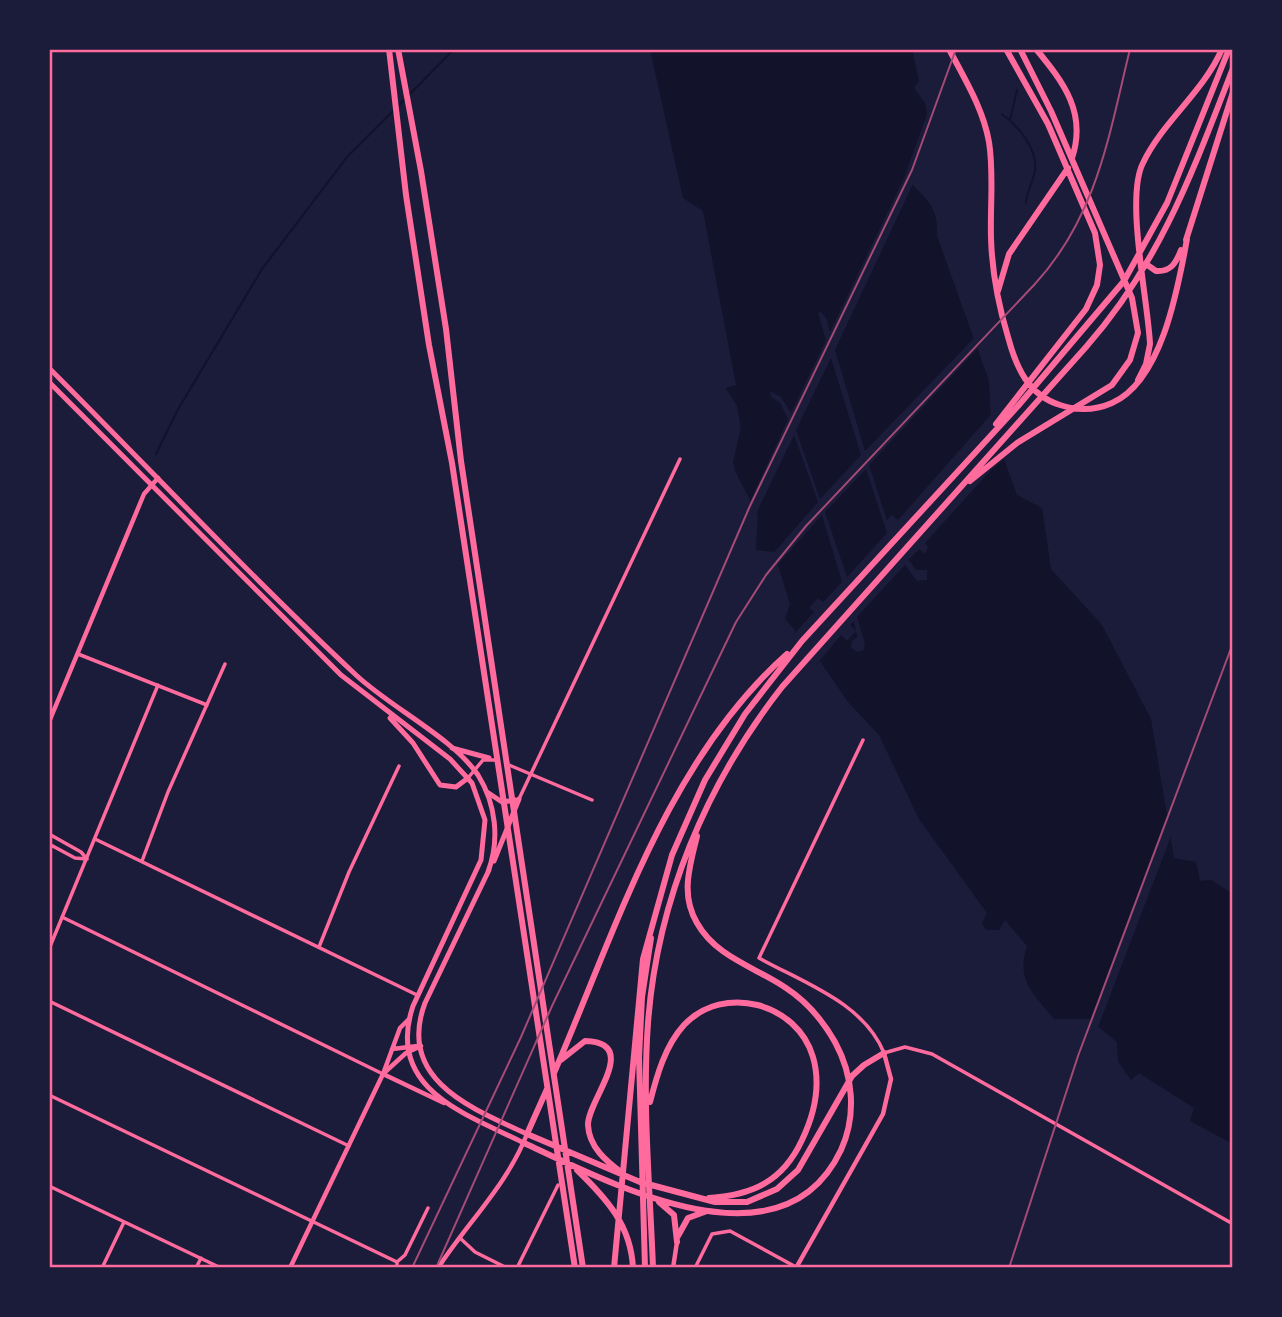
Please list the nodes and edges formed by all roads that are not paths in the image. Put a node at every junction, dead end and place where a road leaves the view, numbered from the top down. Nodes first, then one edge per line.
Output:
1 (389, 49) edge
2 (398, 49) edge
3 (949, 49) edge
4 (1006, 49) edge
5 (1020, 49) edge
6 (1036, 49) edge
7 (1222, 49) edge
8 (1228, 49) edge
9 (1233, 68) edge
10 (1233, 92) edge
11 (1140, 239) junction
12 (1186, 239) junction
13 (998, 300) junction
14 (49, 368) edge
15 (49, 382) edge
16 (1131, 391) junction
17 (988, 437) junction
18 (680, 459) dead end
19 (159, 477) junction
20 (151, 485) junction
21 (949, 502) junction
22 (802, 641) junction
23 (78, 654) junction
24 (225, 664) dead end
25 (158, 685) junction
26 (207, 705) junction
27 (380, 708) junction
28 (49, 722) edge
29 (863, 740) dead end
30 (448, 746) junction
31 (489, 758) junction
32 (399, 766) dead end
33 (474, 769) junction
34 (531, 773) junction
35 (468, 778) junction
36 (486, 790) junction
37 (519, 799) junction
38 (593, 800) dead end
39 (700, 824) junction
40 (49, 834) edge
41 (95, 839) junction
42 (49, 844) edge
43 (87, 859) junction
44 (142, 861) junction
45 (488, 872) junction
46 (62, 917) junction
47 (653, 921) junction
48 (319, 947) junction
49 (49, 949) edge
50 (417, 995) junction
51 (49, 1002) edge
52 (408, 1020) junction
53 (421, 1046) junction
54 (410, 1048) junction
55 (389, 1052) junction
56 (884, 1053) junction
57 (559, 1062) junction
58 (383, 1074) junction
59 (49, 1095) edge
60 (444, 1103) junction
61 (647, 1117) junction
62 (527, 1134) junction
63 (524, 1143) junction
64 (349, 1146) junction
65 (645, 1163) junction
66 (573, 1166) junction
67 (629, 1179) junction
68 (558, 1185) dead end
69 (49, 1186) edge
70 (653, 1198) junction
71 (704, 1198) junction
72 (428, 1208) dead end
73 (708, 1211) junction
74 (313, 1221) junction
75 (124, 1222) junction
76 (1233, 1224) edge
77 (458, 1237) junction
78 (677, 1242) junction
79 (201, 1258) junction
80 (397, 1262) junction
81 (102, 1268) edge
82 (196, 1268) edge
83 (221, 1268) edge
84 (290, 1268) edge
85 (397, 1268) edge
86 (438, 1268) edge
87 (507, 1268) edge
88 (517, 1268) edge
89 (575, 1268) edge
90 (583, 1268) edge
91 (614, 1268) edge
92 (633, 1268) edge
93 (645, 1268) edge
94 (653, 1268) edge
95 (673, 1268) edge
96 (695, 1268) edge
97 (796, 1268) edge

1 - 89 highway
2 - 90 highway
3 - 13 highway
4 - 17 highway
5 - 21 highway
6 - 13 highway
7 - 11 highway
8 - 17 highway
9 - 21 highway
10 - 12 highway
11 - 12 highway
11 - 16 highway
12 - 16 highway
13 - 16 highway
14 - 19 highway
15 - 20 highway
17 - 22 highway
18 - 34 street
19 - 20 street
19 - 30 highway
20 - 23 street
20 - 27 highway
21 - 39 highway
22 - 47 highway
22 - 57 highway
23 - 25 street
23 - 28 street
24 - 26 street
25 - 26 street
25 - 41 street
26 - 44 street
27 - 35 highway
27 - 35 highway
29 - 56 street
30 - 31 highway
30 - 33 highway
31 - 33 street
31 - 34 street
32 - 48 street
33 - 35 street
33 - 36 highway
34 - 37 street
34 - 38 street
35 - 50 highway
36 - 37 highway
36 - 45 highway
37 - 45 highway
39 - 61 highway
39 - 73 highway
40 - 43 street
41 - 43 street
41 - 44 street
42 - 43 street
43 - 46 street
44 - 48 street
45 - 53 highway
46 - 49 street
46 - 58 street
47 - 65 highway
47 - 91 highway
48 - 50 street
50 - 52 highway
51 - 64 street
52 - 54 highway
52 - 55 street
53 - 54 street
53 - 62 highway
54 - 55 street
54 - 58 street
54 - 60 highway
55 - 58 street
56 - 71 highway
56 - 76 street
56 - 97 street
57 - 62 highway
57 - 67 highway
58 - 60 street
58 - 64 street
59 - 74 street
60 - 63 highway
61 - 65 highway
61 - 71 highway
62 - 63 street
62 - 67 highway
63 - 66 highway
63 - 77 street
64 - 74 street
65 - 93 highway
65 - 94 highway
66 - 70 highway
66 - 92 highway
67 - 71 highway
68 - 88 street
69 - 75 street
70 - 73 highway
70 - 78 highway
72 - 80 street
73 - 78 highway
74 - 80 street
74 - 84 street
75 - 79 street
75 - 81 street
77 - 86 street
77 - 87 street
78 - 95 street
79 - 82 street
79 - 83 street
80 - 85 street
96 - 97 street

